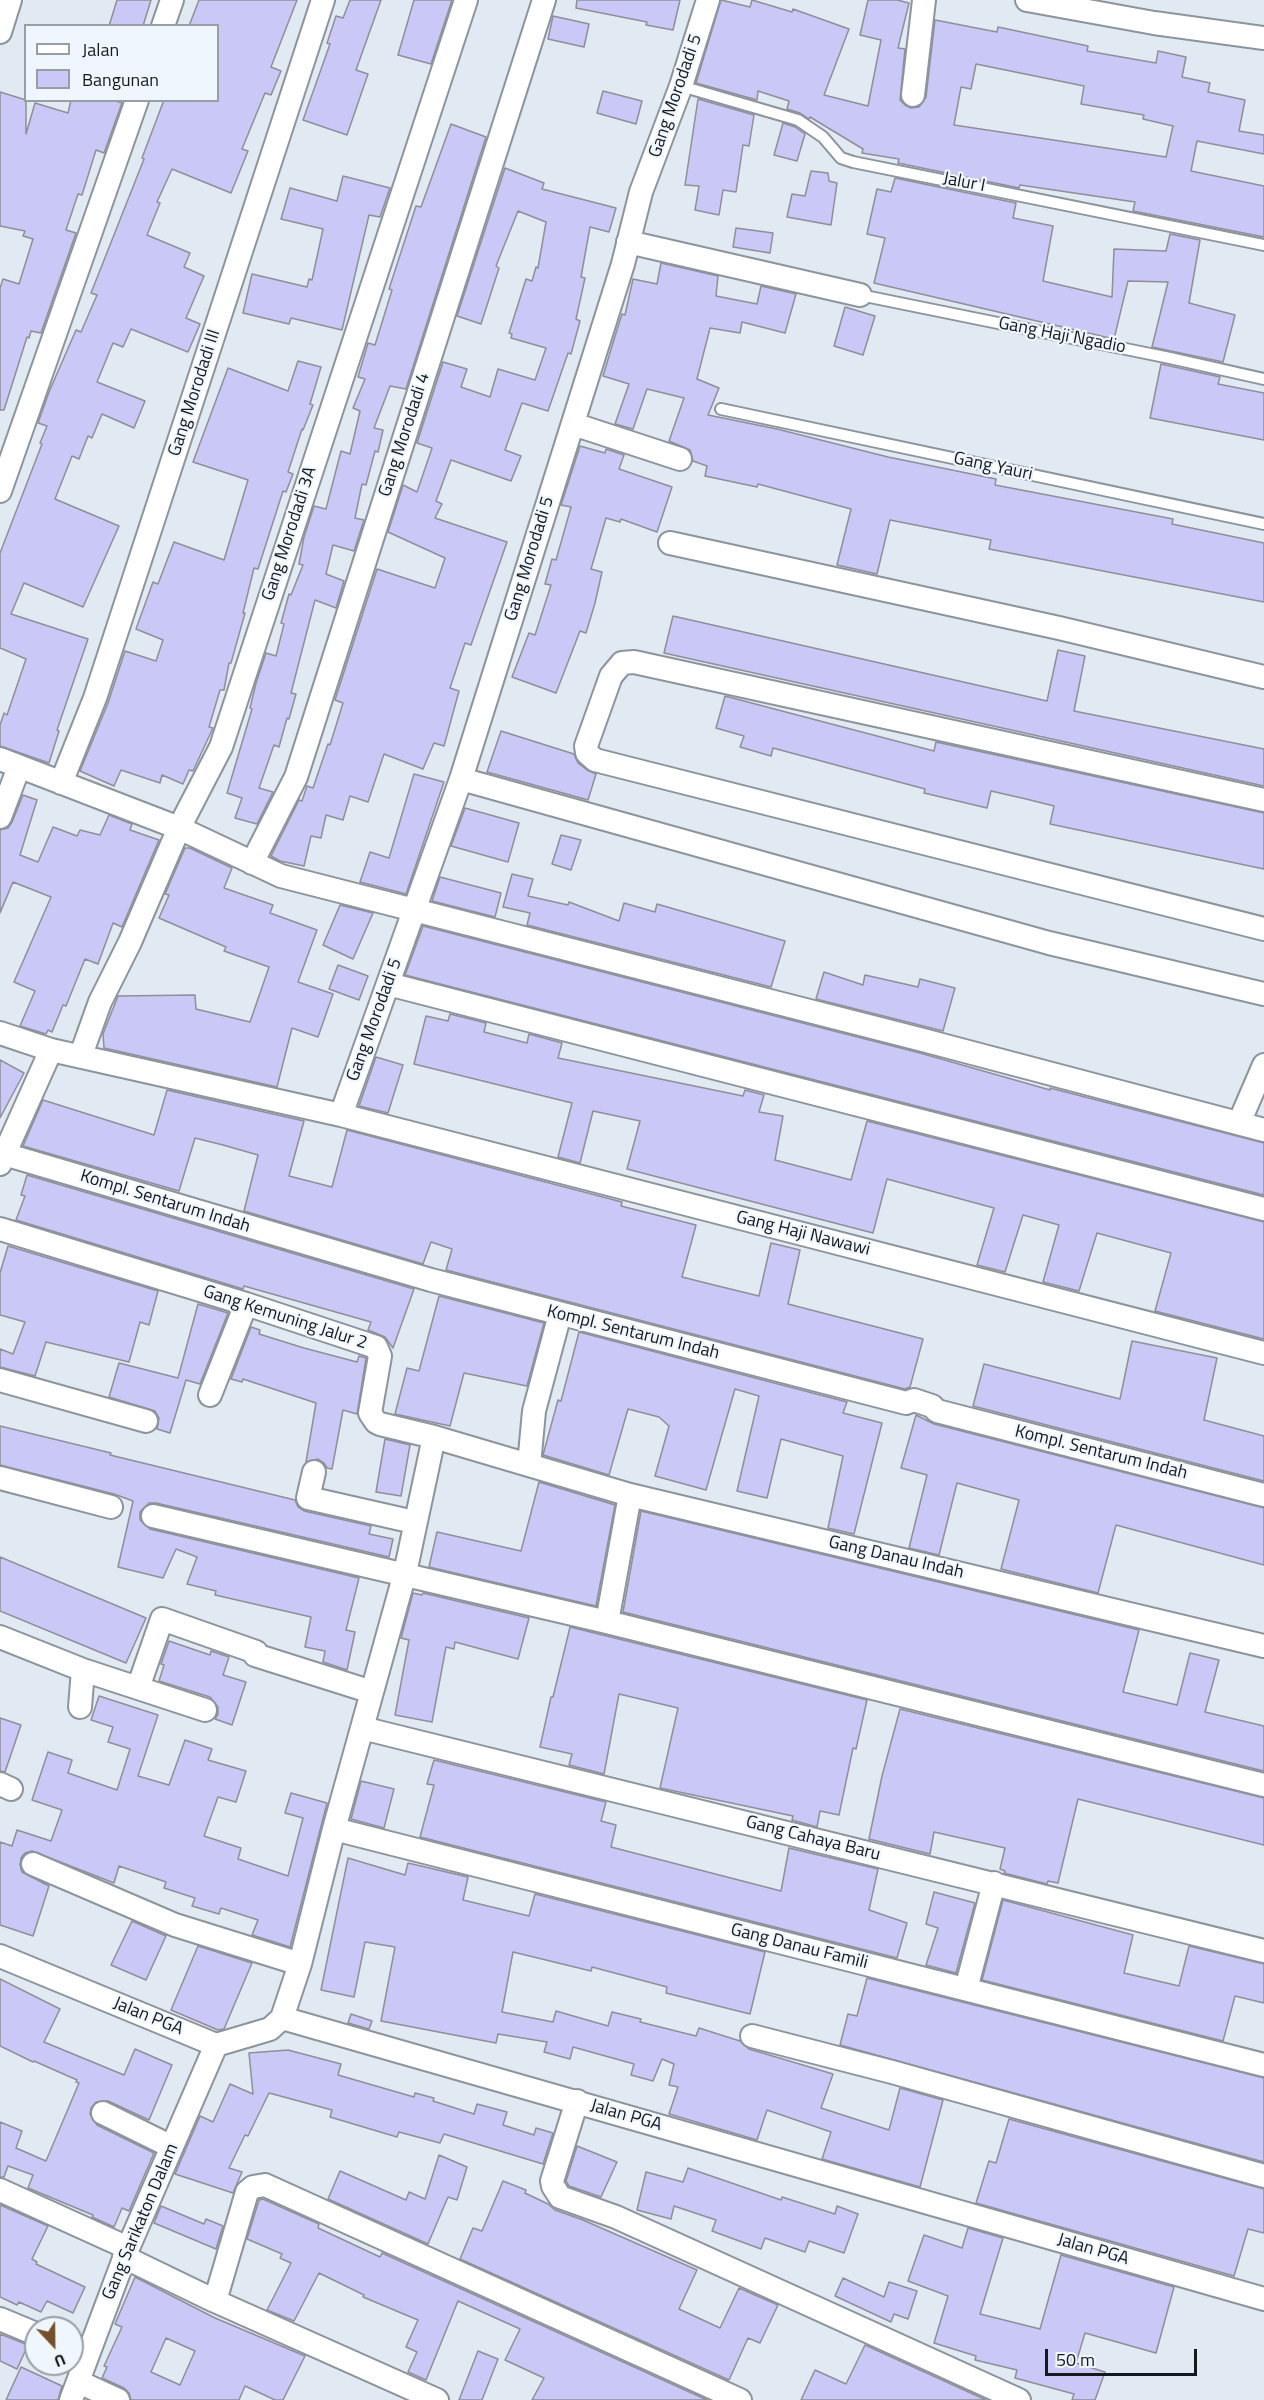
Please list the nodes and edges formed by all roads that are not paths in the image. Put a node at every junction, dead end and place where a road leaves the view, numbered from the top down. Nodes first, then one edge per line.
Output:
1 (10, 0) edge
2 (172, 0) edge
3 (322, 0) edge
4 (466, 0) edge
5 (544, 0) edge
6 (708, 0) edge
7 (924, 0) edge
8 (1027, 0) edge
9 (164, 24) edge
10 (0, 32) edge
11 (1264, 38) edge
12 (681, 86) junction
13 (913, 95) dead end
14 (135, 102) edge
15 (628, 242) junction
16 (1264, 245) edge
17 (860, 295) joint
18 (1264, 379) edge
19 (721, 409) dead end
20 (573, 424) junction
21 (680, 459) dead end
22 (0, 491) edge
23 (1264, 524) edge
24 (670, 543) dead end
25 (1264, 677) edge
26 (10, 763) edge
27 (461, 779) junction
28 (61, 783) junction
29 (1264, 800) edge
30 (0, 817) edge
31 (179, 828) junction
32 (252, 863) junction
33 (415, 911) junction
34 (1264, 929) edge
35 (388, 984) junction
36 (1264, 994) edge
37 (0, 1033) edge
38 (51, 1050) junction
39 (81, 1055) junction
40 (1264, 1065) edge
41 (341, 1115) junction
42 (1239, 1123) junction
43 (1264, 1130) edge
44 (2, 1159) edge
45 (1264, 1209) edge
46 (0, 1229) edge
47 (246, 1304) junction
48 (560, 1314) junction
49 (1264, 1353) edge
50 (0, 1380) edge
51 (210, 1395) dead end
52 (146, 1420) dead end
53 (434, 1437) junction
54 (529, 1465) junction
55 (315, 1472) dead end
56 (0, 1478) edge
57 (630, 1495) junction
58 (1264, 1495) edge
59 (111, 1507) dead end
60 (153, 1516) dead end
61 (414, 1522) junction
62 (405, 1573) junction
63 (607, 1622) junction
64 (0, 1636) edge
65 (1264, 1646) edge
66 (83, 1670) junction
67 (138, 1688) junction
68 (372, 1692) junction
69 (80, 1707) dead end
70 (205, 1710) dead end
71 (362, 1728) junction
72 (1264, 1785) edge
73 (334, 1829) junction
74 (33, 1864) dead end
75 (994, 1883) junction
76 (1264, 1951) edge
77 (0, 1956) edge
78 (300, 1964) junction
79 (966, 1989) junction
80 (282, 2018) junction
81 (752, 2036) dead end
82 (216, 2045) junction
83 (1264, 2065) edge
84 (577, 2102) junction
85 (104, 2113) dead end
86 (172, 2147) junction
87 (1264, 2176) edge
88 (0, 2190) edge
89 (126, 2252) junction
90 (1264, 2299) edge
91 (216, 2301) junction
92 (0, 2319) edge
93 (24, 2329) edge
94 (84, 2344) edge
95 (77, 2376) edge
96 (75, 2391) edge
97 (118, 2400) edge
98 (437, 2400) edge
99 (740, 2400) edge
100 (1019, 2400) edge

1 - 10 street
2 - 9 street
3 - 28 street, Gang Morodadi III
4 - 31 street, Gang Morodadi 3A
5 - 32 street, Gang Morodadi 4
6 - 12 street, Gang Morodadi 5
7 - 13 street
8 - 11 street
12 - 15 street, Gang Morodadi 5
12 - 16 lane, Jalur I
14 - 22 street
15 - 17 street
15 - 20 street, Gang Morodadi 5
17 - 18 lane, Gang Haji Ngadio
19 - 23 lane, Gang Yauri
20 - 21 street
20 - 27 street, Gang Morodadi 5
24 - 25 street
26 - 28 street
26 - 30 street
27 - 33 street, Gang Morodadi 5
27 - 36 street
28 - 31 street
29 - 34 street
31 - 32 street
31 - 39 street, Gang Morodadi 3A
32 - 33 street
33 - 35 street, Gang Morodadi 5
33 - 42 street
35 - 41 street, Gang Morodadi 5
35 - 45 street
37 - 38 street, Gang Haji Nawawi
38 - 39 street, Gang Haji Nawawi
38 - 44 street
39 - 41 street, Gang Haji Nawawi
40 - 42 street
41 - 49 street, Gang Haji Nawawi
42 - 43 street
44 - 48 street, Kompl. Sentarum Indah
46 - 47 street, Gang Kemuning Jalur 2
47 - 51 street
47 - 53 street, Gang Kemuning Jalur 2
48 - 54 street
48 - 58 street, Kompl. Sentarum Indah
50 - 52 street
53 - 54 street, Gang Kemuning Jalur 2
53 - 61 street
54 - 57 street, Gang Danau Indah
55 - 61 street
56 - 59 street
57 - 63 street
57 - 65 street, Gang Danau Indah
60 - 62 street
61 - 62 street
62 - 63 street
62 - 68 street
63 - 72 street
64 - 66 street
66 - 67 street
66 - 69 street
67 - 68 street
67 - 70 street
68 - 71 street
71 - 73 street
71 - 75 street, Gang Cahaya Baru
73 - 78 street
73 - 79 street, Gang Danau Famili
74 - 78 street
75 - 76 street, Gang Cahaya Baru
75 - 79 street
77 - 82 street, Jalan PGA
78 - 80 street
79 - 83 street, Gang Danau Famili
80 - 82 street
80 - 84 street, Jalan PGA
81 - 87 street
82 - 86 street, Gang Sarikaton Dalam
84 - 90 street, Jalan PGA
84 - 100 street
85 - 86 street
86 - 89 street, Gang Sarikaton Dalam
88 - 89 street
89 - 91 street
89 - 94 street, Gang Sarikaton Dalam
91 - 98 street
91 - 99 street
92 - 93 street
95 - 96 street, Gang Sarikaton Dalam
96 - 97 street

